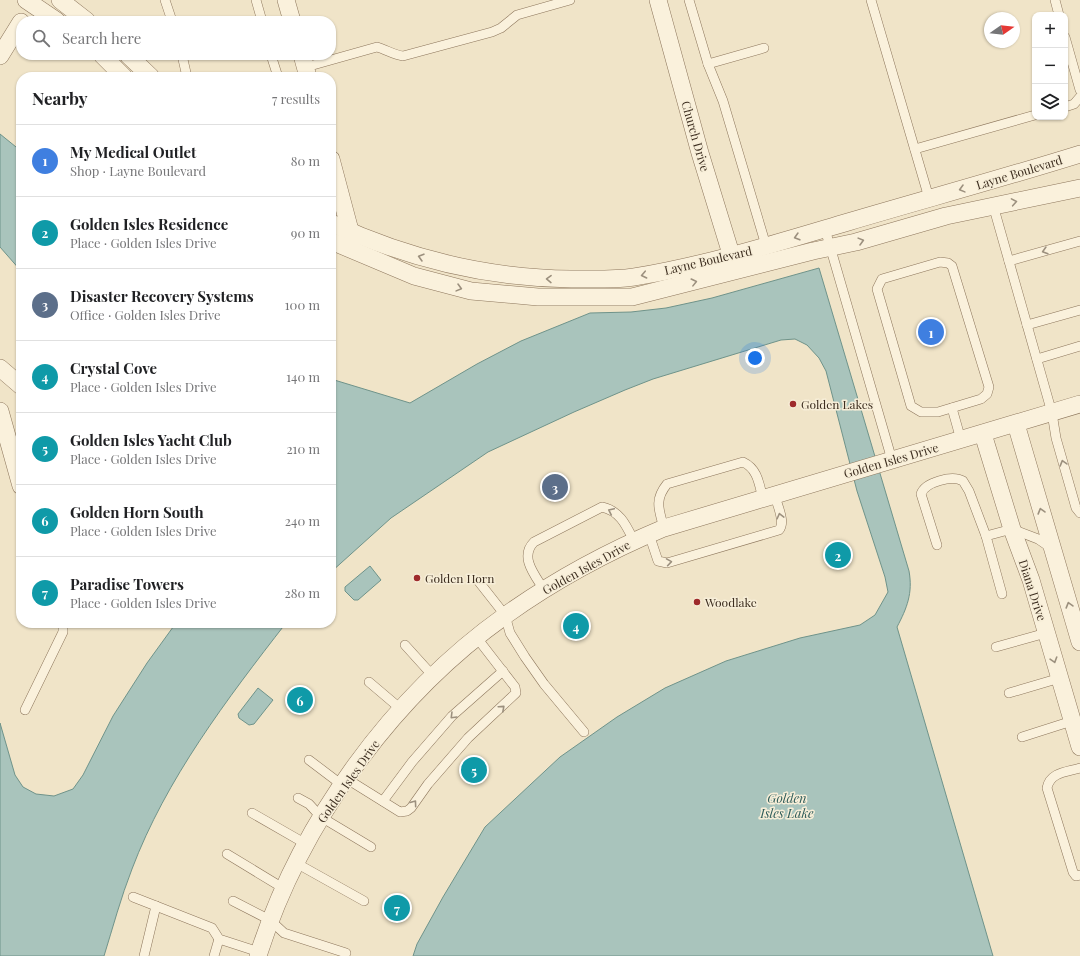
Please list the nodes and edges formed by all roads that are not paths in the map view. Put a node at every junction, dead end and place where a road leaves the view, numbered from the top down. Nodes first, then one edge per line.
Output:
1 (60, 0) edge
2 (165, 0) edge
3 (256, 0) edge
4 (286, 0) edge
5 (570, 0) edge
6 (658, 0) edge
7 (689, 0) edge
8 (871, 0) edge
9 (1054, 0) edge
10 (32, 1) edge
11 (1058, 12) edge
12 (24, 16) edge
13 (51, 16) edge
14 (81, 16) edge
15 (170, 16) edge
16 (261, 16) edge
17 (291, 16) edge
18 (16, 30) edge
19 (764, 48) dead end
20 (1068, 48) edge
21 (0, 56) edge
22 (336, 58) edge
23 (107, 60) edge
24 (133, 60) edge
25 (183, 60) edge
26 (273, 60) edge
27 (328, 60) edge
28 (708, 64) junction
29 (305, 66) edge
30 (119, 72) edge
31 (146, 72) edge
32 (187, 72) edge
33 (277, 72) edge
34 (1080, 90) edge
35 (1080, 97) edge
36 (1068, 106) edge
37 (1032, 116) edge
38 (915, 149) junction
39 (1080, 154) edge
40 (336, 178) edge
41 (1080, 188) edge
42 (940, 204) junction
43 (994, 205) junction
44 (336, 224) edge
45 (825, 229) junction
46 (351, 232) junction
47 (1080, 241) edge
48 (336, 243) edge
49 (831, 248) junction
50 (355, 252) junction
51 (768, 254) junction
52 (1009, 261) junction
53 (734, 263) junction
54 (587, 288) junction
55 (1080, 310) edge
56 (1027, 325) junction
57 (1080, 346) edge
58 (1037, 359) junction
59 (0, 368) edge
60 (16, 382) edge
61 (1080, 404) edge
62 (952, 408) junction
63 (0, 411) edge
64 (1052, 412) junction
65 (1016, 424) junction
66 (983, 434) junction
67 (962, 440) junction
68 (887, 461) junction
69 (16, 468) edge
70 (769, 497) junction
71 (1080, 513) edge
72 (1012, 530) junction
73 (649, 534) junction
74 (986, 536) junction
75 (936, 545) dead end
76 (1052, 549) junction
77 (479, 582) dead end
78 (544, 590) junction
79 (1002, 594) dead end
80 (505, 615) junction
81 (63, 628) edge
82 (1046, 632) junction
83 (477, 638) junction
84 (1080, 642) edge
85 (405, 645) dead end
86 (996, 647) dead end
87 (503, 671) junction
88 (433, 676) junction
89 (1060, 678) junction
90 (370, 682) dead end
91 (1009, 693) dead end
92 (25, 710) dead end
93 (402, 710) junction
94 (1072, 721) junction
95 (584, 732) dead end
96 (1022, 737) dead end
97 (1080, 747) edge
98 (309, 760) dead end
99 (1080, 768) edge
100 (344, 782) junction
101 (298, 798) dead end
102 (383, 801) junction
103 (252, 813) dead end
104 (321, 817) junction
105 (306, 844) junction
106 (370, 848) dead end
107 (227, 854) dead end
108 (296, 863) junction
109 (1080, 875) edge
110 (283, 888) junction
111 (133, 897) dead end
112 (233, 901) dead end
113 (364, 901) dead end
114 (156, 906) junction
115 (270, 920) junction
116 (218, 939) junction
117 (346, 953) dead end
118 (259, 954) edge
119 (144, 956) edge
120 (214, 956) edge

1 - 14 street
2 - 15 lane
3 - 16 lane
4 - 17 street
5 - 22 lane
6 - 53 street, Church Drive
7 - 28 lane
8 - 38 lane
9 - 11 lane
10 - 12 street
10 - 13 street
18 - 21 street
19 - 28 lane
20 - 34 lane
23 - 30 street
24 - 31 street
25 - 32 lane
26 - 33 lane
27 - 29 lane
28 - 51 lane
35 - 36 lane
37 - 38 lane
38 - 42 lane
39 -> 42 street, Layne Boulevard
40 - 46 street
43 -> 41 street, Layne Boulevard
42 - 43 street, Layne Boulevard
42 - 45 street, Layne Boulevard
49 -> 42 street, Layne Boulevard
43 - 52 lane
44 - 46 street, Layne Boulevard
45 - 49 lane
45 -> 51 street, Layne Boulevard
46 - 50 street
54 -> 46 street, Layne Boulevard
47 -> 52 lane
48 - 50 street, Layne Boulevard
49 - 51 street, Layne Boulevard
49 - 68 lane
50 -> 54 street, Layne Boulevard
51 - 53 street, Layne Boulevard
52 - 56 lane
53 - 54 street, Layne Boulevard
55 - 56 lane
56 - 58 lane
57 - 58 lane
58 - 64 lane
59 - 60 street
61 - 64 street, Golden Isles Drive
62 - 62 lane
62 - 67 lane
63 - 69 street
64 - 65 street, Golden Isles Drive
71 -> 64 lane
65 - 66 street, Golden Isles Drive
76 -> 65 street
66 - 67 street, Golden Isles Drive
66 - 72 street, Diana Drive
67 - 68 street, Golden Isles Drive
68 - 70 street, Golden Isles Drive
70 - 73 street, Golden Isles Drive
70 - 73 lane
73 -> 70 lane
72 - 74 lane
72 - 76 lane
72 - 82 street, Diana Drive
73 - 78 street, Golden Isles Drive
73 -> 78 lane
74 - 75 lane
74 - 79 lane
84 -> 76 street
77 - 80 lane
78 - 80 street, Golden Isles Drive
80 - 83 street, Golden Isles Drive
80 - 95 lane
81 - 92 lane
82 - 86 lane
82 -> 89 street, Diana Drive
83 - 87 lane
83 - 88 street, Golden Isles Drive
85 - 88 lane
87 -> 102 lane
102 -> 87 lane
88 - 93 street, Golden Isles Drive
89 - 91 lane
89 - 94 street, Diana Drive
90 - 93 lane
93 - 100 street, Golden Isles Drive
94 - 96 lane
94 - 97 street, Diana Drive
98 - 100 lane
99 - 109 lane
100 - 102 lane
100 - 104 street, Golden Isles Drive
101 - 104 lane
103 - 105 lane
104 - 105 street, Golden Isles Drive
104 - 106 lane
105 - 108 street, Golden Isles Drive
107 - 110 lane
108 - 110 street, Golden Isles Drive
108 - 113 lane
110 - 115 street, Golden Isles Drive
111 - 114 lane
112 - 115 lane
114 - 116 lane
114 - 119 lane
115 - 117 lane
115 - 118 street, Golden Isles Drive
116 - 118 lane
116 - 120 lane

